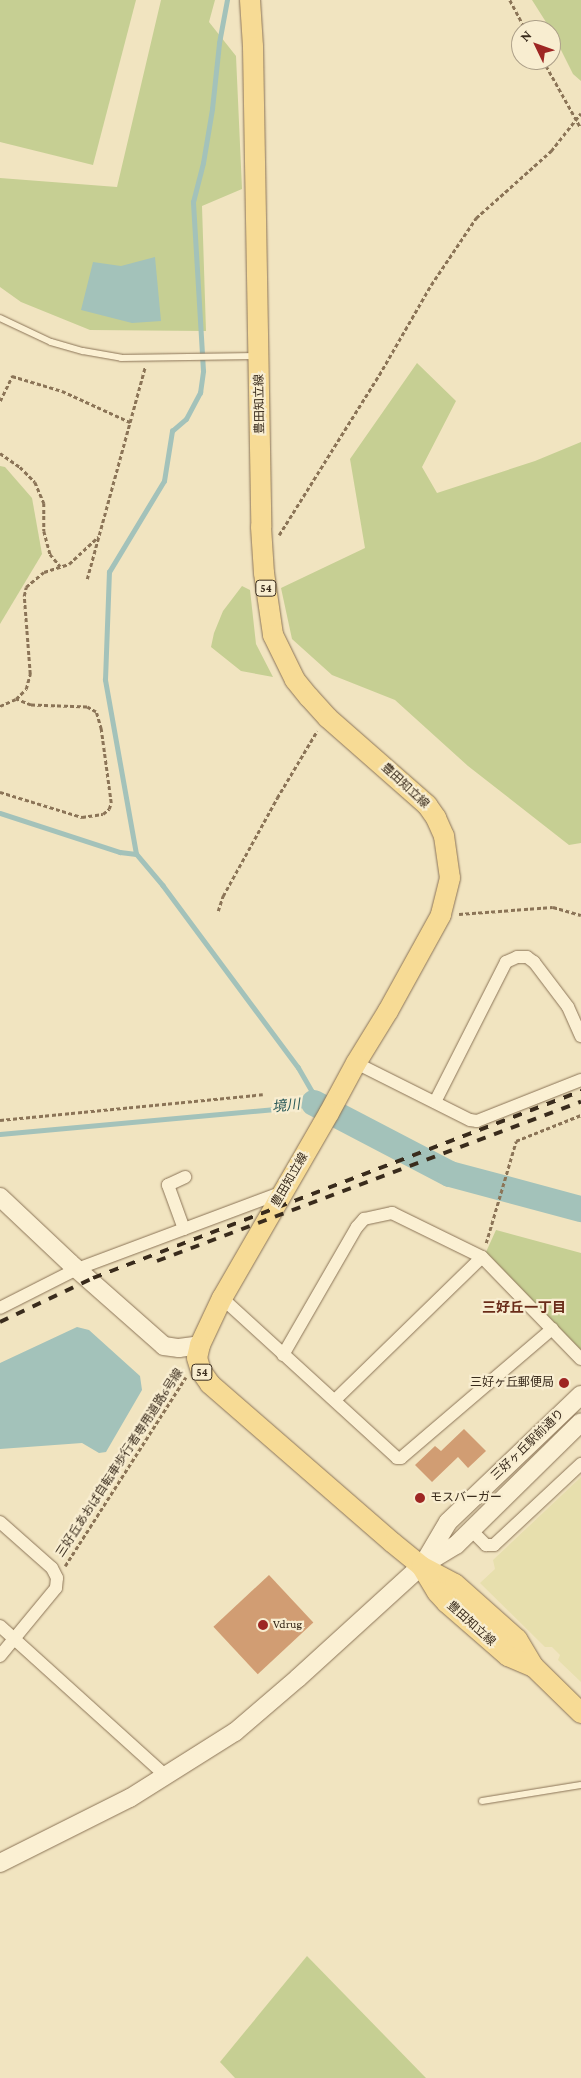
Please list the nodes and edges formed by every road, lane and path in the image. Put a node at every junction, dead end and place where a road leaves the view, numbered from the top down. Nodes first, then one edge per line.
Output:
1 (250, 0) edge
2 (510, 0) edge
3 (521, 20) edge
4 (548, 70) edge
5 (581, 113) edge
6 (576, 120) junction
7 (581, 128) edge
8 (0, 318) edge
9 (258, 356) junction
10 (148, 358) junction
11 (0, 401) edge
12 (130, 422) junction
13 (0, 453) edge
14 (99, 536) junction
15 (278, 537) dead end
16 (60, 566) junction
17 (87, 579) dead end
18 (16, 699) junction
19 (0, 706) edge
20 (328, 718) junction
21 (0, 792) edge
22 (218, 911) dead end
23 (441, 914) junction
24 (581, 915) edge
25 (581, 1036) edge
26 (356, 1063) junction
27 (581, 1080) edge
28 (263, 1094) dead end
29 (435, 1102) junction
30 (581, 1115) edge
31 (0, 1120) edge
32 (185, 1177) dead end
33 (283, 1192) junction
34 (0, 1197) edge
35 (489, 1228) dead end
36 (184, 1229) junction
37 (482, 1257) junction
38 (77, 1269) junction
39 (222, 1298) junction
40 (0, 1308) edge
41 (552, 1329) junction
42 (199, 1351) junction
43 (283, 1355) junction
44 (581, 1359) edge
45 (581, 1395) edge
46 (335, 1400) junction
47 (581, 1422) edge
48 (581, 1464) edge
49 (0, 1522) edge
50 (470, 1529) junction
51 (421, 1566) junction
52 (57, 1578) junction
53 (0, 1626) edge
54 (15, 1640) junction
55 (0, 1656) edge
56 (581, 1712) edge
57 (166, 1776) junction
58 (581, 1785) edge
59 (482, 1801) dead end
60 (0, 1863) edge

1 - 9 main road, 豊田知立線 / 54
2 - 3 path
4 - 6 path
5 - 6 path
6 - 7 path
6 - 15 path
8 - 10 lane
9 - 10 lane
9 - 20 main road, 豊田知立線 / 54
10 - 12 path
11 - 12 path
12 - 14 path
13 - 16 path
14 - 16 path
14 - 17 path
16 - 18 path
18 - 19 path
18 - 21 path
20 - 22 path
20 - 23 main road, 豊田知立線 / 54
23 - 24 path
23 - 26 main road, 豊田知立線 / 54
25 - 29 street
26 - 29 street
26 - 33 main road, 豊田知立線 / 54
27 - 29 street
28 - 31 path
30 - 35 path
32 - 36 street
33 - 36 street
33 - 39 main road, 豊田知立線 / 54
34 - 38 street
36 - 38 street
37 - 41 street
37 - 43 street
37 - 46 street
38 - 40 street
38 - 42 street
39 - 42 main road, 豊田知立線 / 54
39 - 43 street
41 - 44 street
41 - 46 street
42 - 51 main road, 豊田知立線 / 54
42 - 52 path, 三好丘あおば自転車歩行者専用道路6号線
43 - 46 street
45 - 51 street, 三好ヶ丘駅前通り
47 - 50 street
48 - 50 street
49 - 52 street
50 - 51 street
51 - 56 main road, 豊田知立線 / 54
51 - 57 street
52 - 54 street
53 - 54 street
54 - 55 street
54 - 57 street
57 - 60 street
58 - 59 lane

